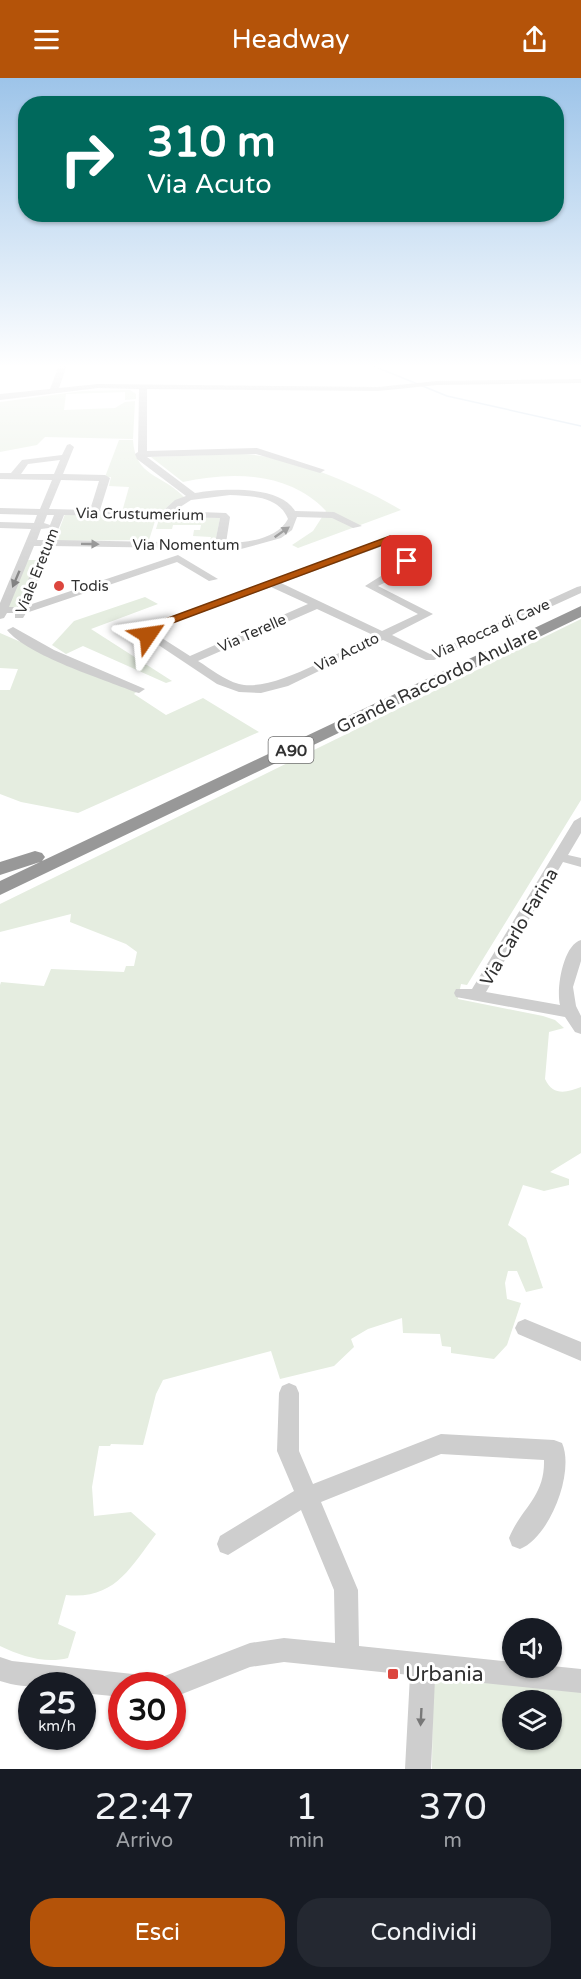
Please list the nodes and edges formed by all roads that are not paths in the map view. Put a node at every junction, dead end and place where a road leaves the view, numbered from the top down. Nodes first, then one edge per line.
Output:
1 (140, 444) edge
2 (70, 447) dead end
3 (140, 454) junction
4 (66, 457) junction
5 (320, 470) dead end
6 (0, 476) edge
7 (14, 476) junction
8 (58, 477) junction
9 (193, 496) junction
10 (0, 512) edge
11 (43, 512) junction
12 (60, 513) junction
13 (94, 513) junction
14 (165, 514) junction
15 (293, 514) junction
16 (0, 525) edge
17 (38, 526) junction
18 (55, 526) junction
19 (357, 526) dead end
20 (31, 543) junction
21 (49, 543) junction
22 (181, 545) junction
23 (220, 546) junction
24 (25, 558) junction
25 (43, 558) junction
26 (178, 558) junction
27 (213, 579) dead end
28 (272, 583) junction
29 (581, 589) edge
30 (581, 599) edge
31 (316, 605) junction
32 (22, 611) junction
33 (581, 611) edge
34 (1, 613) edge
35 (0, 629) edge
36 (13, 630) junction
37 (382, 636) junction
38 (189, 661) junction
39 (139, 689) dead end
40 (580, 824) edge
41 (560, 857) junction
42 (43, 861) junction
43 (581, 863) edge
44 (0, 869) edge
45 (0, 874) edge
46 (0, 889) edge
47 (0, 900) edge
48 (581, 945) edge
49 (569, 1012) junction
50 (581, 1028) edge
51 (525, 1328) dead end
52 (581, 1352) edge
53 (289, 1393) dead end
54 (306, 1497) junction
55 (520, 1538) dead end
56 (228, 1544) dead end
57 (347, 1656) junction
58 (423, 1664) junction
59 (0, 1669) edge
60 (186, 1680) edge
61 (581, 1681) edge
62 (108, 1683) edge
63 (418, 1769) edge

1 - 3 street
2 - 4 street, Viale Eretum
3 - 5 street
3 - 9 street
4 - 7 street
4 - 8 street, Viale Eretum
6 - 7 street
7 - 8 street
8 - 11 street, Viale Eretum
8 - 13 street
9 - 14 street, Via Nomentum
9 - 15 street, Via Nomentum
10 - 11 street, Via Crustumerium
11 - 12 street, Via Crustumerium
11 - 17 street, Viale Eretum
12 - 13 street, Via Crustumerium
12 - 18 street, Viale Eretum
13 - 14 street, Via Crustumerium
14 - 23 street, Via Crustumerium
15 - 19 street
23 -> 15 street, Via Nomentum
16 - 17 street
17 - 18 street
17 - 20 street, Viale Eretum
18 - 21 street, Viale Eretum
20 - 21 street, Via Nomentum
20 - 24 street, Viale Eretum
21 -> 22 street, Via Nomentum
21 - 25 street, Viale Eretum
22 - 23 street, Via Nomentum
22 - 26 street
24 - 25 street
24 -> 34 street, Viale Eretum
25 - 32 street, Viale Eretum
26 - 27 street
26 - 32 street
28 - 31 street, Via Rocca di Cave
28 - 37 street, Via Acuto
28 - 38 street, Via Acuto
29 - 37 street, Via Rocca di Cave
30 - 42 highway, Grande Raccordo Anulare / A90
31 - 37 street, Via Rocca di Cave
31 - 38 street, Via Terelle
32 - 34 street
32 - 36 street, Viale Eretum
33 - 42 highway, Grande Raccordo Anulare / A90
35 - 36 street
36 - 39 street
37 - 38 street, Via Acuto
40 - 41 street, Via Carlo Farina
41 - 43 street
41 - 49 street, Via Carlo Farina
42 - 44 highway
42 - 45 highway, Grande Raccordo Anulare / A90
42 - 46 highway, Grande Raccordo Anulare / A90
42 - 47 highway
48 - 49 street
49 - 50 street
51 - 52 street
53 - 54 street
54 - 55 street
54 - 56 street
54 - 57 street
57 - 58 street
57 - 60 street
58 - 61 street
58 -> 63 street
59 - 62 street

